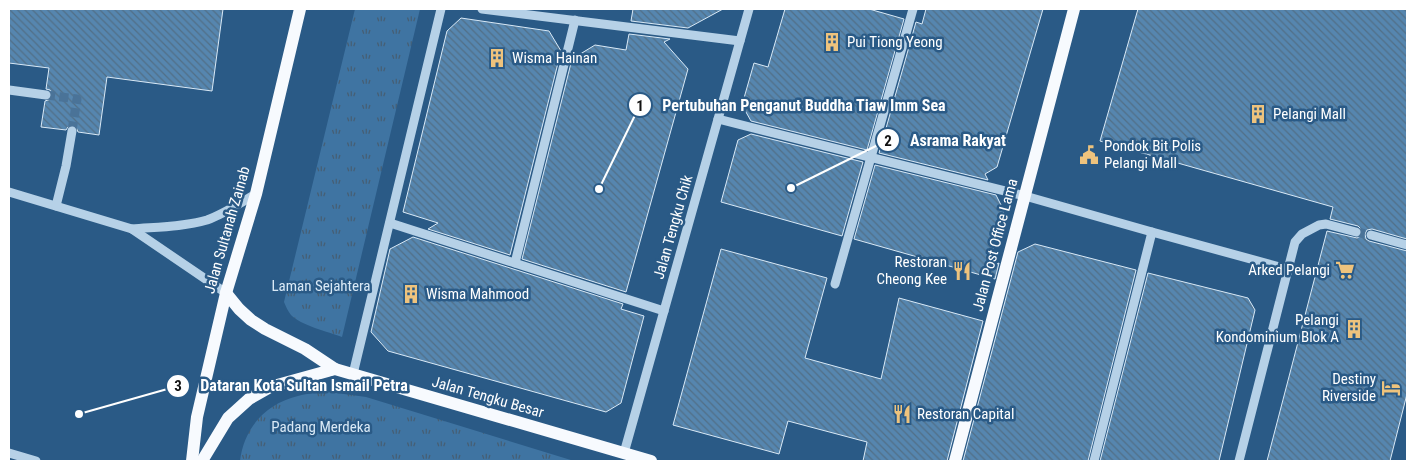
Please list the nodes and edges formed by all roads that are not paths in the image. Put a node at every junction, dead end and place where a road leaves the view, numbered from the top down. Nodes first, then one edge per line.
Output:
1 (300, 9) edge
2 (441, 9) edge
3 (482, 9) edge
4 (749, 9) edge
5 (914, 9) edge
6 (1074, 9) edge
7 (575, 20) junction
8 (740, 41) junction
9 (9, 90) edge
10 (46, 95) tunnel mouth
11 (718, 119) junction
12 (72, 131) tunnel mouth
13 (871, 158) junction
14 (9, 192) edge
15 (256, 194) junction
16 (1025, 196) junction
17 (56, 206) junction
18 (390, 222) junction
19 (132, 229) junction
20 (1152, 232) junction
21 (1356, 232) tunnel mouth
22 (1370, 236) tunnel mouth
23 (1407, 245) edge
24 (515, 263) junction
25 (1288, 269) junction
26 (835, 284) dead end
27 (226, 293) junction
28 (664, 311) junction
29 (335, 369) junction
30 (353, 374) junction
31 (9, 453) edge
32 (624, 453) junction
33 (36, 461) edge
34 (192, 461) edge
35 (202, 461) edge
36 (651, 461) edge
37 (955, 461) edge
38 (1094, 461) edge
39 (1239, 461) edge

1 - 15 main road, Jalan Sultanah Zainab
2 - 18 street
3 - 7 street
4 - 8 street, Jalan Tengku Chik
5 - 13 street
6 - 16 main road, Jalan Post Office Lama
7 - 8 street
7 - 24 street
8 - 11 street, Jalan Tengku Chik
9 - 10 street
11 - 13 street
11 - 28 street, Jalan Tengku Chik
12 - 17 street
13 - 16 street
13 - 26 street
14 - 17 street
15 - 19 street
15 - 27 main road, Jalan Sultanah Zainab
16 - 20 street
16 - 37 main road, Jalan Post Office Lama
17 - 19 street
18 - 24 street
18 - 30 street
19 - 27 street
20 - 25 street
20 - 38 street
21 - 25 street
22 - 23 street
24 - 28 street
25 - 39 street
27 - 29 main road
27 - 34 main road, Jalan Sultanah Zainab
28 - 32 street, Jalan Tengku Chik
29 - 30 main road, Jalan Tengku Besar
29 - 35 main road
30 - 32 main road, Jalan Tengku Besar
31 - 33 street
32 - 36 main road, Jalan Tengku Besar

